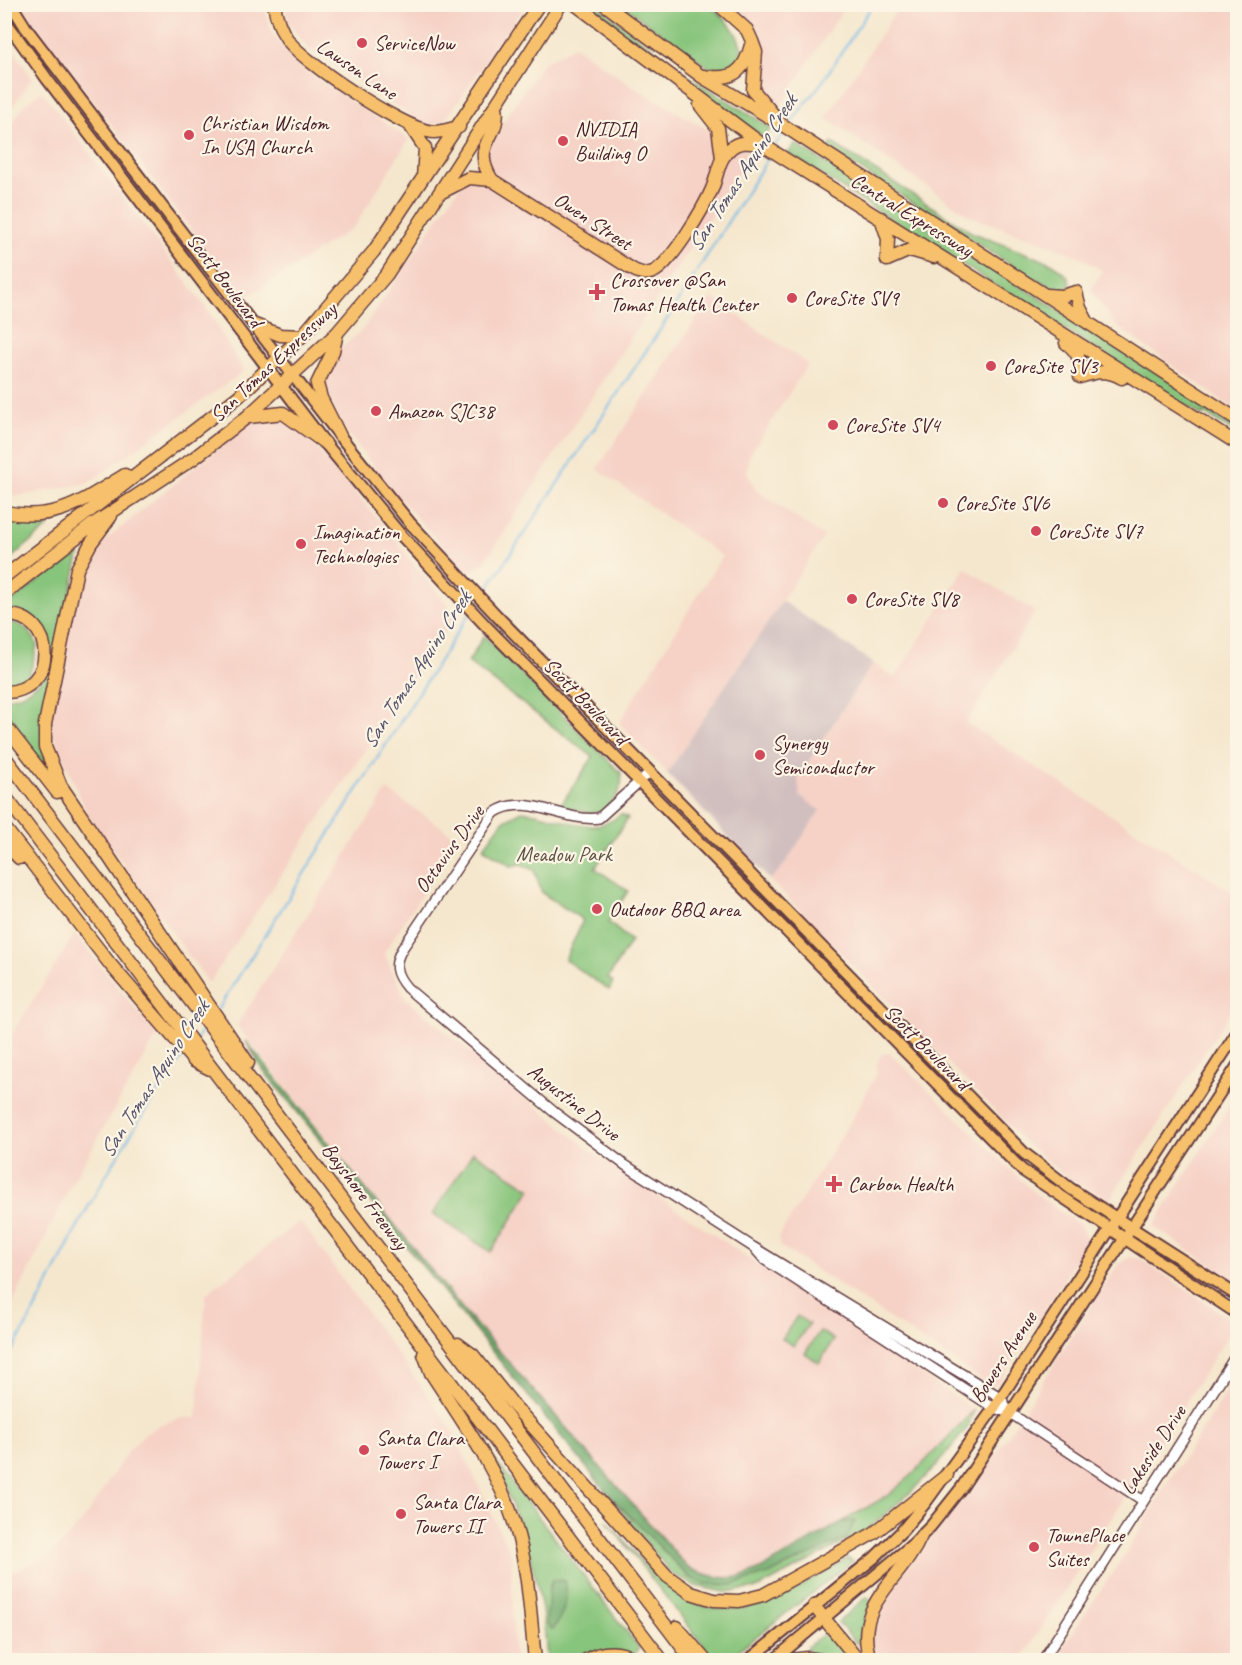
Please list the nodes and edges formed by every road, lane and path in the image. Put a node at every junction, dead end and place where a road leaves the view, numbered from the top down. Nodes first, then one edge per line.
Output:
1 (11, 4) edge
2 (274, 4) edge
3 (539, 4) edge
4 (561, 4) edge
5 (604, 4) edge
6 (718, 4) edge
7 (579, 8) edge
8 (4, 19) edge
9 (752, 40) junction
10 (701, 76) junction
11 (690, 93) junction
12 (496, 107) junction
13 (781, 124) junction
14 (411, 127) junction
15 (459, 127) junction
16 (763, 145) junction
17 (722, 158) junction
18 (423, 178) junction
19 (492, 180) junction
20 (441, 193) junction
21 (881, 218) junction
22 (992, 288) junction
23 (1044, 295) junction
24 (1088, 324) junction
25 (255, 325) junction
26 (337, 333) junction
27 (302, 336) junction
28 (279, 358) junction
29 (269, 370) junction
30 (293, 376) junction
31 (281, 387) junction
32 (1164, 399) junction
33 (248, 417) junction
34 (1238, 420) edge
35 (340, 436) junction
36 (325, 442) junction
37 (1238, 444) edge
38 (137, 475) junction
39 (119, 506) junction
40 (4, 512) edge
41 (4, 576) edge
42 (4, 594) edge
43 (4, 615) edge
44 (4, 692) edge
45 (4, 724) edge
46 (4, 756) edge
47 (650, 772) junction
48 (639, 784) junction
49 (4, 795) edge
50 (4, 827) edge
51 (4, 842) edge
52 (115, 866) junction
53 (395, 963) joint
54 (110, 964) junction
55 (201, 1003) junction
56 (889, 1013) junction
57 (881, 1029) junction
58 (176, 1031) junction
59 (1238, 1031) edge
60 (1238, 1065) edge
61 (1117, 1218) junction
62 (1132, 1228) junction
63 (1109, 1230) junction
64 (1124, 1240) junction
65 (753, 1247) junction
66 (1238, 1296) edge
67 (1238, 1314) edge
68 (444, 1333) junction
69 (418, 1340) junction
70 (1238, 1352) edge
71 (1000, 1397) junction
72 (994, 1408) junction
73 (1010, 1413) junction
74 (947, 1475) junction
75 (1142, 1500) junction
76 (592, 1528) junction
77 (921, 1536) junction
78 (814, 1606) junction
79 (824, 1617) junction
80 (535, 1660) edge
81 (586, 1660) edge
82 (637, 1660) edge
83 (663, 1660) edge
84 (692, 1660) edge
85 (705, 1660) edge
86 (749, 1660) edge
87 (774, 1660) edge
88 (791, 1660) edge
89 (820, 1660) edge
90 (858, 1660) edge
91 (870, 1660) edge
92 (1043, 1660) edge

1 - 25 main road, Scott Boulevard
2 - 14 highway, Lawson Lane
3 - 15 highway, San Tomas Expressway
4 - 12 highway, San Tomas Expressway
5 - 10 highway, Central Expressway
6 - 9 highway
7 - 11 highway, Central Expressway
8 - 29 main road, Scott Boulevard
9 - 10 highway
9 - 13 highway
10 - 13 highway, Central Expressway
11 - 16 highway, Central Expressway
11 - 17 highway
12 - 19 highway
12 - 20 highway, San Tomas Expressway
13 - 23 highway, Central Expressway
14 - 15 highway
14 - 18 highway
15 - 18 highway, San Tomas Expressway
16 - 17 highway
16 - 21 highway, Central Expressway
17 - 19 highway, Owen Street
18 - 27 highway, San Tomas Expressway
19 - 20 highway
20 - 26 highway, San Tomas Expressway
21 - 22 highway, Central Expressway
21 - 22 highway
22 - 32 highway, Central Expressway
22 - 32 highway
23 - 24 highway, Central Expressway
23 - 24 highway
24 - 34 highway, Central Expressway
25 - 27 highway
25 - 28 main road, Scott Boulevard
26 - 30 highway, San Tomas Expressway
26 - 35 highway
27 - 28 highway, San Tomas Expressway
28 - 29 highway, San Tomas Expressway
28 - 30 main road, Scott Boulevard
29 - 31 main road, Scott Boulevard
29 - 38 highway, San Tomas Expressway
30 - 31 highway, San Tomas Expressway
30 - 35 main road, Scott Boulevard
31 - 33 highway, San Tomas Expressway
31 - 36 main road, Scott Boulevard
32 - 37 highway, Central Expressway
33 - 36 highway
33 - 39 highway, San Tomas Expressway
35 - 47 main road, Scott Boulevard
36 - 48 main road, Scott Boulevard
38 - 40 highway
38 - 41 highway, San Tomas Expressway
39 - 42 highway, San Tomas Expressway
39 - 52 highway
43 - 44 highway
45 - 52 highway
46 - 55 highway, Bayshore Freeway
47 - 48 street, Octavius Drive
47 - 56 main road, Scott Boulevard
48 - 53 street, Octavius Drive
48 - 57 main road, Scott Boulevard
49 - 58 highway, Bayshore Freeway
50 - 54 highway
51 - 54 highway
52 - 55 highway
53 - 65 street, Augustine Drive
54 - 58 highway
55 - 68 highway, Bayshore Freeway
56 - 57 main road
56 - 61 main road, Scott Boulevard
57 - 63 main road, Scott Boulevard
58 - 69 highway, Bayshore Freeway
59 - 61 main road, Bowers Avenue
60 - 62 main road, Bowers Avenue
61 - 62 main road, Scott Boulevard
61 - 63 main road, Bowers Avenue
62 - 64 main road, Bowers Avenue
62 - 66 main road, Scott Boulevard
63 - 64 main road, Scott Boulevard
63 - 71 main road, Bowers Avenue
64 - 67 main road, Scott Boulevard
64 - 73 main road, Bowers Avenue
65 - 71 street, Augustine Drive
65 - 72 street, Augustine Drive
68 - 74 highway
68 - 76 highway, Bayshore Freeway
69 - 80 highway
69 - 83 highway, Bayshore Freeway
70 - 75 street, Lakeside Drive
71 - 72 main road, Bowers Avenue
71 - 73 street, Augustine Drive
72 - 73 street, Augustine Drive
72 - 74 main road, Bowers Avenue
73 - 75 street, Augustine Drive
73 - 77 main road, Bowers Avenue
74 - 78 main road, Bowers Avenue
75 - 92 street, Lakeside Drive
76 - 84 highway, Bayshore Freeway
76 - 85 highway
77 - 79 main road, Bowers Avenue
77 - 91 highway
78 - 79 highway
78 - 86 main road, Bowers Avenue
79 - 87 main road, Bowers Avenue
79 - 90 highway
81 - 82 highway
88 - 89 highway

